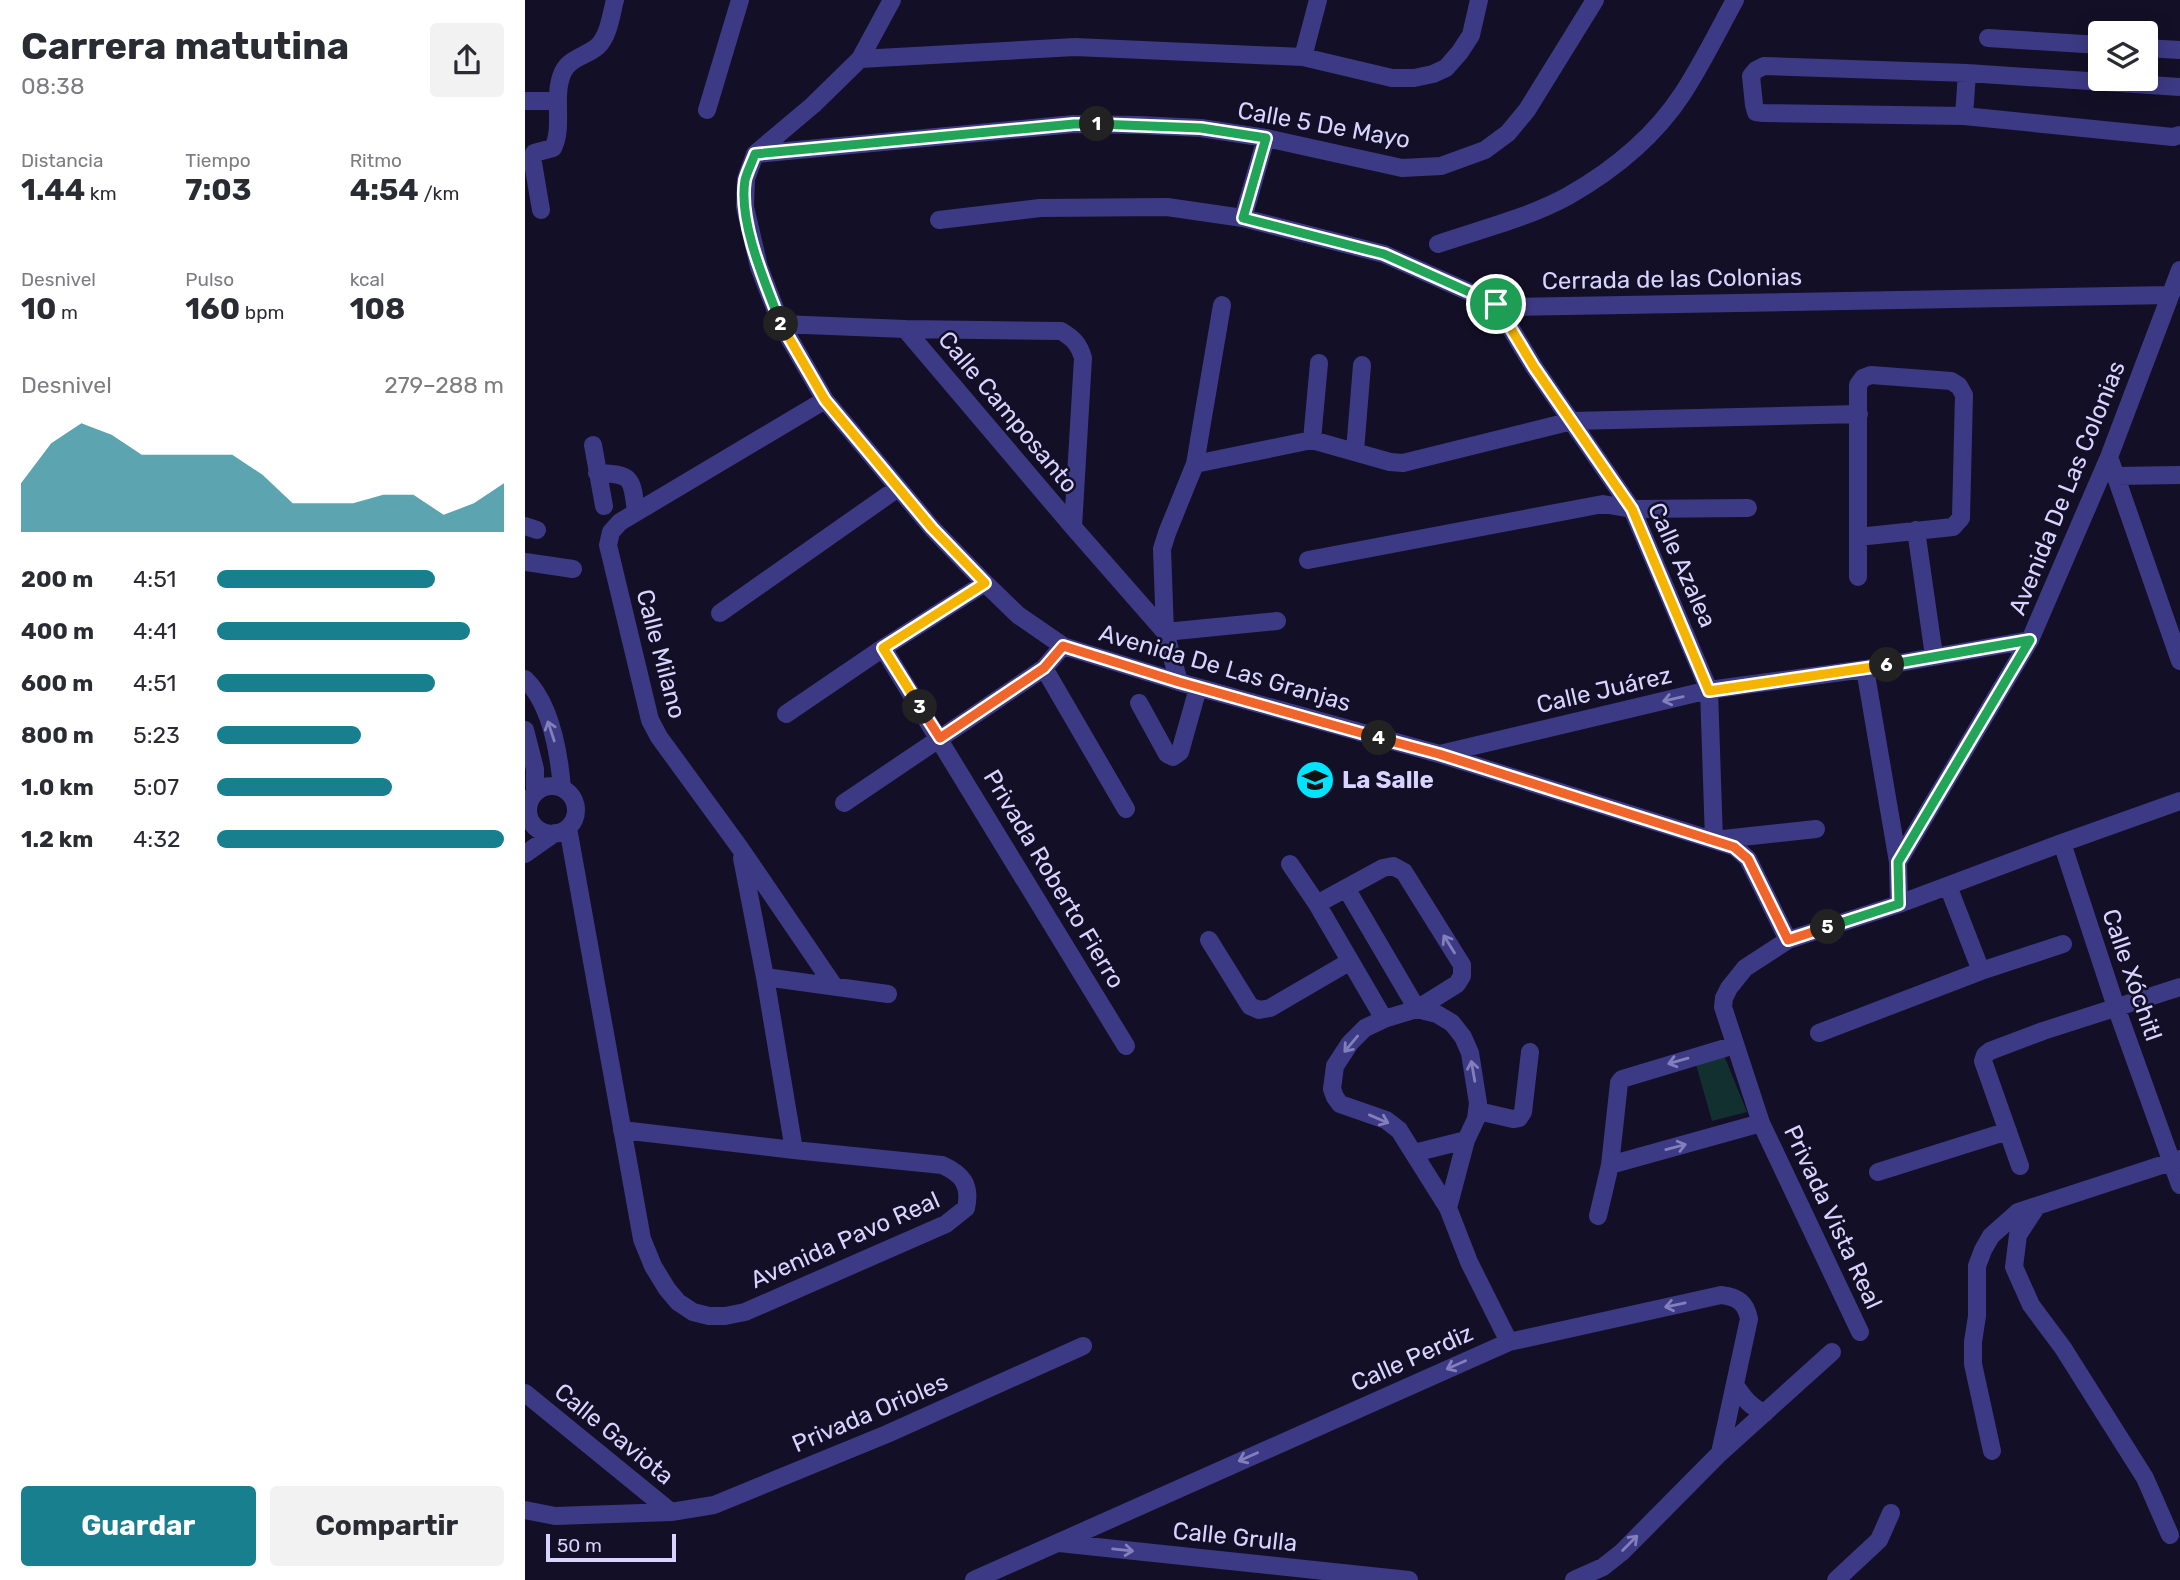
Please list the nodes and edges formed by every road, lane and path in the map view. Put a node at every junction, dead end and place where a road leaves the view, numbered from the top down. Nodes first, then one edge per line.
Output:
1 (615, 0) edge
2 (740, 0) edge
3 (892, 0) edge
4 (1318, 0) edge
5 (1479, 0) edge
6 (1595, 0) edge
7 (1735, 0) edge
8 (1988, 38) dead end
9 (2088, 44) edge
10 (2158, 49) edge
11 (2180, 50) edge
12 (1303, 57) junction
13 (860, 59) junction
14 (1967, 74) junction
15 (2180, 88) edge
16 (525, 100) edge
17 (557, 101) junction
18 (707, 110) dead end
19 (1964, 116) junction
20 (2180, 135) edge
21 (1266, 138) junction
22 (755, 154) junction
23 (541, 210) dead end
24 (1243, 218) junction
25 (939, 220) dead end
26 (1438, 244) dead end
27 (2177, 281) edge
28 (1496, 304) junction
29 (1222, 305) dead end
30 (781, 324) junction
31 (905, 329) junction
32 (1319, 363) dead end
33 (1363, 365) dead end
34 (825, 400) junction
35 (1859, 414) junction
36 (1571, 421) junction
37 (1312, 440) junction
38 (593, 445) dead end
39 (1355, 450) junction
40 (2109, 457) junction
41 (1195, 464) junction
42 (597, 473) junction
43 (2180, 475) edge
44 (2115, 476) junction
45 (898, 488) junction
46 (604, 506) dead end
47 (1748, 508) dead end
48 (1632, 509) junction
49 (636, 512) junction
50 (1073, 527) junction
51 (1916, 530) junction
52 (1858, 537) junction
53 (1308, 560) dead end
54 (525, 562) edge
55 (573, 569) dead end
56 (1858, 577) dead end
57 (985, 583) junction
58 (720, 613) dead end
59 (1277, 621) dead end
60 (1165, 632) junction
61 (2030, 640) junction
62 (1063, 646) junction
63 (883, 648) junction
64 (1934, 656) junction
65 (2180, 661) edge
66 (1044, 668) junction
67 (1865, 670) junction
68 (525, 679) edge
69 (1179, 682) junction
70 (1198, 688) junction
71 (1709, 691) junction
72 (1139, 703) dead end
73 (786, 714) dead end
74 (525, 730) edge
75 (940, 738) junction
76 (1439, 754) junction
77 (562, 788) junction
78 (535, 793) junction
79 (2180, 801) edge
80 (844, 803) dead end
81 (1126, 809) dead end
82 (527, 819) edge
83 (1815, 829) dead end
84 (561, 831) junction
85 (1714, 840) junction
86 (2062, 843) junction
87 (740, 848) junction
88 (525, 854) edge
89 (1898, 862) junction
90 (1290, 864) dead end
91 (1948, 886) junction
92 (1346, 888) junction
93 (1317, 904) junction
94 (1899, 904) junction
95 (1209, 940) dead end
96 (1788, 940) junction
97 (2063, 944) dead end
98 (1349, 962) junction
99 (1981, 971) junction
100 (765, 977) junction
101 (834, 986) junction
102 (2180, 987) edge
103 (888, 994) dead end
104 (2116, 1006) junction
105 (1417, 1009) junction
106 (1384, 1019) junction
107 (1819, 1033) dead end
108 (1735, 1045) junction
109 (1126, 1046) dead end
110 (1529, 1052) dead end
111 (1478, 1111) junction
112 (1761, 1123) junction
113 (622, 1129) junction
114 (2008, 1131) junction
115 (1467, 1140) junction
116 (794, 1150) junction
117 (1414, 1153) junction
118 (2176, 1161) edge
119 (1610, 1165) junction
120 (2020, 1166) dead end
121 (1878, 1172) dead end
122 (2180, 1185) edge
123 (2036, 1206) junction
124 (1448, 1208) junction
125 (1598, 1216) dead end
126 (1860, 1332) dead end
127 (1509, 1342) junction
128 (1083, 1346) dead end
129 (1832, 1352) dead end
130 (1735, 1385) junction
131 (525, 1393) edge
132 (1765, 1413) junction
133 (1992, 1451) dead end
134 (1720, 1453) junction
135 (525, 1510) edge
136 (671, 1512) junction
137 (1891, 1513) dead end
138 (2170, 1535) dead end
139 (1055, 1542) junction
140 (974, 1580) edge
141 (1409, 1580) edge
142 (1574, 1580) edge
143 (1836, 1580) edge

1 - 17 street
2 - 18 street
3 - 13 street
4 - 12 street
5 - 12 street
6 - 21 street, Calle 5 De Mayo
7 - 26 street
8 - 9 street
10 - 11 street
12 - 13 street
13 - 22 street
14 - 15 street
14 - 19 street
14 - 19 street
16 - 17 street
17 - 23 street
19 - 20 street
21 - 22 street, Calle 5 De Mayo
21 - 24 street
22 - 30 street, Avenida De Las Granjas
24 - 25 street, Cerrada de las Colonias
24 - 28 street, Cerrada de las Colonias
27 - 28 street, Cerrada de las Colonias
27 - 40 street, Avenida De Las Colonias
28 - 36 street, Calle Azalea
29 - 41 street
30 - 31 street, Calle Camposanto
30 - 34 street, Avenida De Las Granjas
31 - 50 street, Calle Camposanto
31 - 50 street, Calle Camposanto
32 - 37 street
33 - 39 street
34 - 45 street, Avenida De Las Granjas
34 - 49 street
35 - 36 street
35 - 51 street
35 - 52 street
36 - 39 street
36 - 48 street, Calle Azalea
37 - 39 street
37 - 41 street
38 - 42 street
40 - 44 street
40 - 61 street, Avenida De Las Colonias
41 - 60 street
42 - 46 street
42 - 49 street
43 - 44 street
44 - 65 street
45 - 57 street, Avenida De Las Granjas
45 - 58 street
47 - 48 street
48 - 53 street
48 - 71 street, Calle Azalea
49 - 87 street, Calle Milano
50 - 60 street, Calle Camposanto
51 - 52 street
51 - 64 street
52 - 56 street
54 - 55 street
57 - 62 street, Avenida De Las Granjas
57 - 63 street
59 - 60 street
60 - 69 street
61 - 64 street, Calle Juárez
61 - 89 street, Avenida De Las Colonias
62 - 66 street
62 - 69 street, Avenida De Las Granjas
63 - 73 street
63 - 75 street, Privada Roberto Fierro
64 - 67 street, Calle Juárez
66 - 75 street
66 - 81 street
67 - 71 street, Calle Juárez
67 - 89 street
77 -> 68 street
69 - 70 street, Avenida De Las Granjas
70 - 72 street
70 - 76 street, Avenida De Las Granjas
71 -> 76 street, Calle Juárez
71 - 85 street, Calle Azalea
74 - 78 street
75 - 80 street
75 - 109 street, Privada Roberto Fierro
76 - 85 street, Avenida De Las Granjas
77 - 78 street
77 - 84 street
78 - 82 street
79 - 86 street
82 - 84 street
83 - 85 street
84 - 88 street
84 - 113 street, Avenida Pavo Real
85 - 96 street, Avenida De Las Granjas
86 - 91 street
86 - 104 street, Calle Xóchitl
87 - 100 street, Calle Milano
87 - 101 street, Calle Milano
89 - 94 street
90 - 93 street
91 - 94 street
91 - 99 street
92 - 93 street
92 - 105 street
105 -> 92 street
93 - 98 street
94 - 96 street
95 - 98 street
96 - 108 street, Privada Vista Real
97 - 99 street
98 - 106 street
99 - 107 street
100 - 101 street
100 - 116 street, Calle Milano
101 - 103 street
102 - 104 street
104 - 114 street
104 - 118 street, Calle Xóchitl
105 - 106 street
111 -> 105 street
106 -> 117 street
108 - 112 street, Privada Vista Real
108 -> 119 street
110 - 111 street
111 - 115 street
119 -> 112 street, Privada Vista Real
112 - 126 street, Privada Vista Real
113 - 116 street, Avenida Pavo Real
113 - 116 street, Avenida Pavo Real
114 - 120 street
114 - 121 street
115 - 117 street
115 - 124 street
117 - 124 street
118 - 122 street, Calle Xóchitl
118 - 123 street
119 - 125 street
123 - 133 street
123 - 138 street
124 - 127 street
130 -> 127 street, Calle Perdiz
127 -> 139 street, Calle Perdiz
128 - 136 street, Privada Orioles
129 - 132 street
130 - 132 street
130 - 134 street, Calle Perdiz
131 - 136 street, Calle Gaviota
132 - 134 street
142 -> 134 street
135 - 136 street, Privada Orioles
137 - 143 street
139 - 140 street, Calle Perdiz
139 -> 141 street, Calle Grulla

